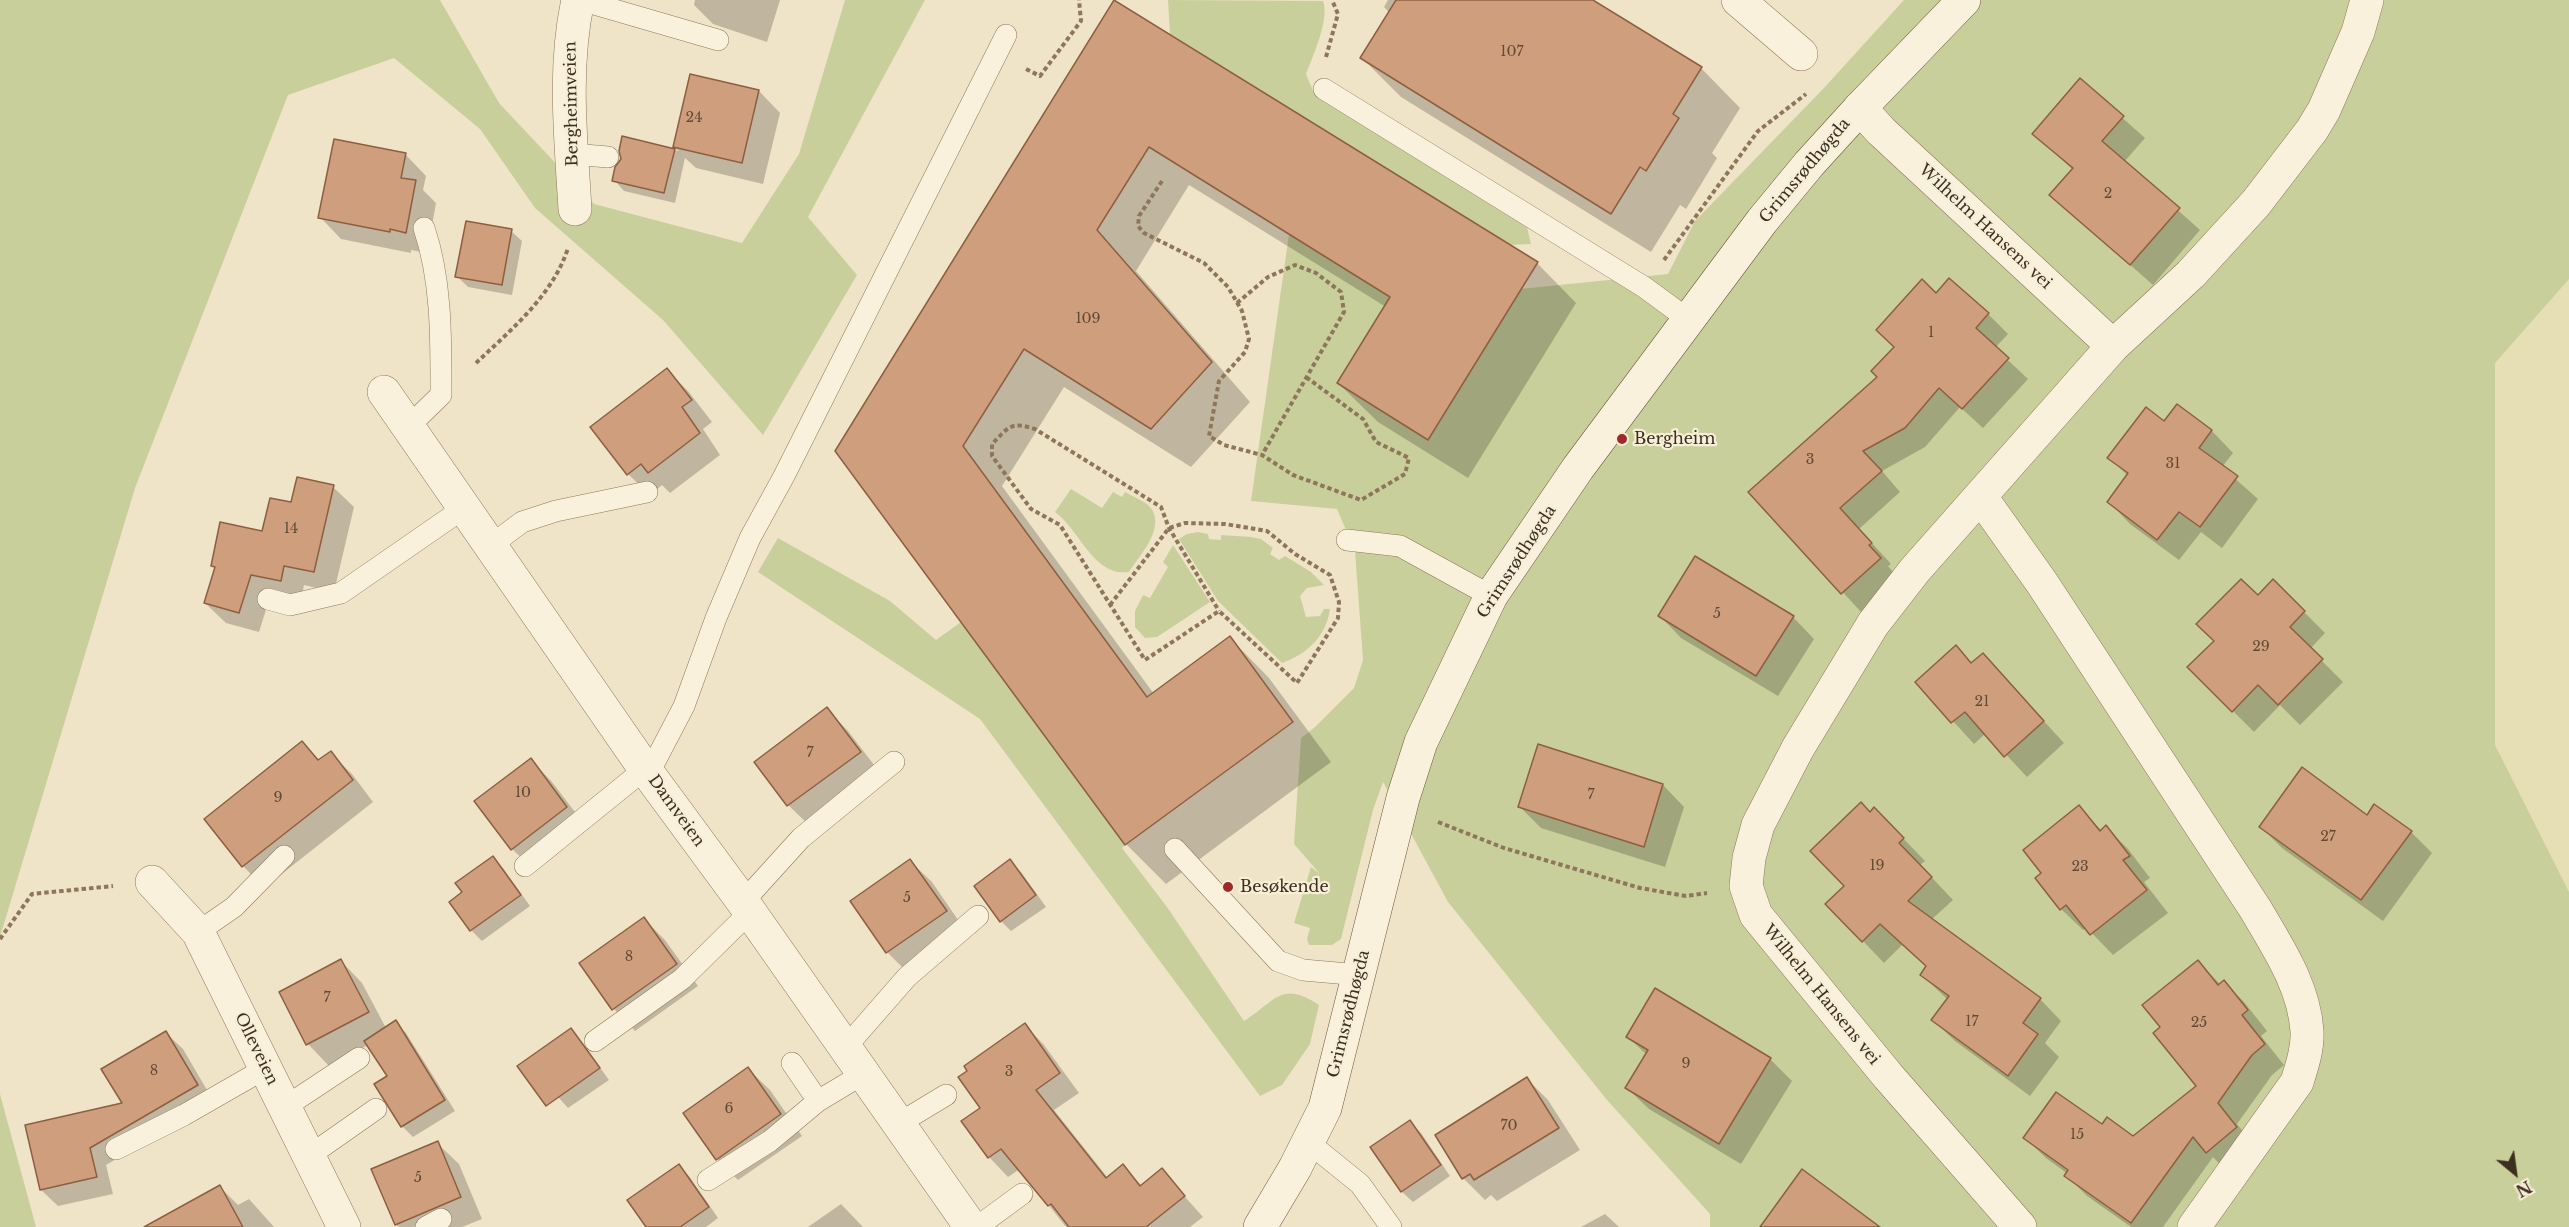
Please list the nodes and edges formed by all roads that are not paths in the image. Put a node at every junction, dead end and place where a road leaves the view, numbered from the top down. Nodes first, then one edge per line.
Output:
1 (579, 0) edge
2 (1738, 0) edge
3 (1964, 0) edge
4 (2367, 0) edge
5 (718, 40) dead end
6 (1001, 43) road end
7 (1801, 54) dead end
8 (1324, 89) road end
9 (1860, 108) junction
10 (572, 154) junction
11 (608, 158) dead end
12 (575, 209) road end
13 (424, 228) dead end
14 (1689, 320) junction
15 (2113, 346) junction
16 (384, 392) dead end
17 (409, 426) junction
18 (647, 492) dead end
19 (1981, 497) junction
20 (464, 508) junction
21 (1347, 540) dead end
22 (490, 546) junction
23 (1491, 596) junction
24 (268, 599) dead end
25 (894, 762) dead end
26 (647, 771) junction
27 (1175, 849) dead end
28 (284, 856) dead end
29 (525, 866) dead end
30 (152, 882) road end
31 (746, 907) junction
32 (978, 916) dead end
33 (198, 932) junction
34 (1360, 975) junction
35 (595, 1041) dead end
36 (359, 1058) dead end
37 (854, 1061) junction
38 (792, 1063) dead end
39 (266, 1068) junction
40 (946, 1095) dead end
41 (818, 1101) junction
42 (285, 1107) junction
43 (376, 1109) dead end
44 (898, 1124) junction
45 (1308, 1142) junction
46 (116, 1149) dead end
47 (309, 1156) junction
48 (708, 1180) dead end
49 (1022, 1194) dead end
50 (967, 1225) edge
51 (342, 1226) edge
52 (1260, 1227) edge
53 (1392, 1227) edge
54 (2020, 1227) edge
55 (2194, 1227) edge

1 - 5 lane
1 - 10 street, Bergheimveien
2 - 7 street
3 - 9 street, Grimsrødhøgda
4 - 15 street, Wilhelm Hansens vei
6 - 26 lane
8 - 14 lane
9 - 14 street, Grimsrødhøgda
9 - 15 street, Wilhelm Hansens vei
10 - 11 lane
10 - 12 street, Bergheimveien
13 - 17 lane
14 - 23 street, Grimsrødhøgda
15 - 19 street, Wilhelm Hansens vei
16 - 17 street, Damveien
17 - 20 street, Damveien
18 - 22 lane
19 - 54 street, Wilhelm Hansens vei
19 - 55 street
20 - 22 street, Damveien
20 - 24 lane
21 - 23 lane
22 - 26 street, Damveien
23 - 34 street, Grimsrødhøgda
25 - 31 lane
26 - 29 lane
26 - 31 street, Damveien
27 - 34 lane
28 - 33 lane
30 - 33 street, Olleveien
31 - 35 lane
31 - 37 street, Damveien
32 - 37 lane
33 - 39 street, Olleveien
34 - 45 street, Grimsrødhøgda
36 - 42 lane
37 - 41 lane
37 - 44 street, Damveien
38 - 41 lane
39 - 42 street, Olleveien
39 - 46 lane
40 - 44 lane
41 - 48 lane
42 - 47 street, Olleveien
43 - 47 lane
44 - 50 street, Damveien
45 - 52 street, Grimsrødhøgda
45 - 53 lane
47 - 51 street, Olleveien
49 - 50 lane

